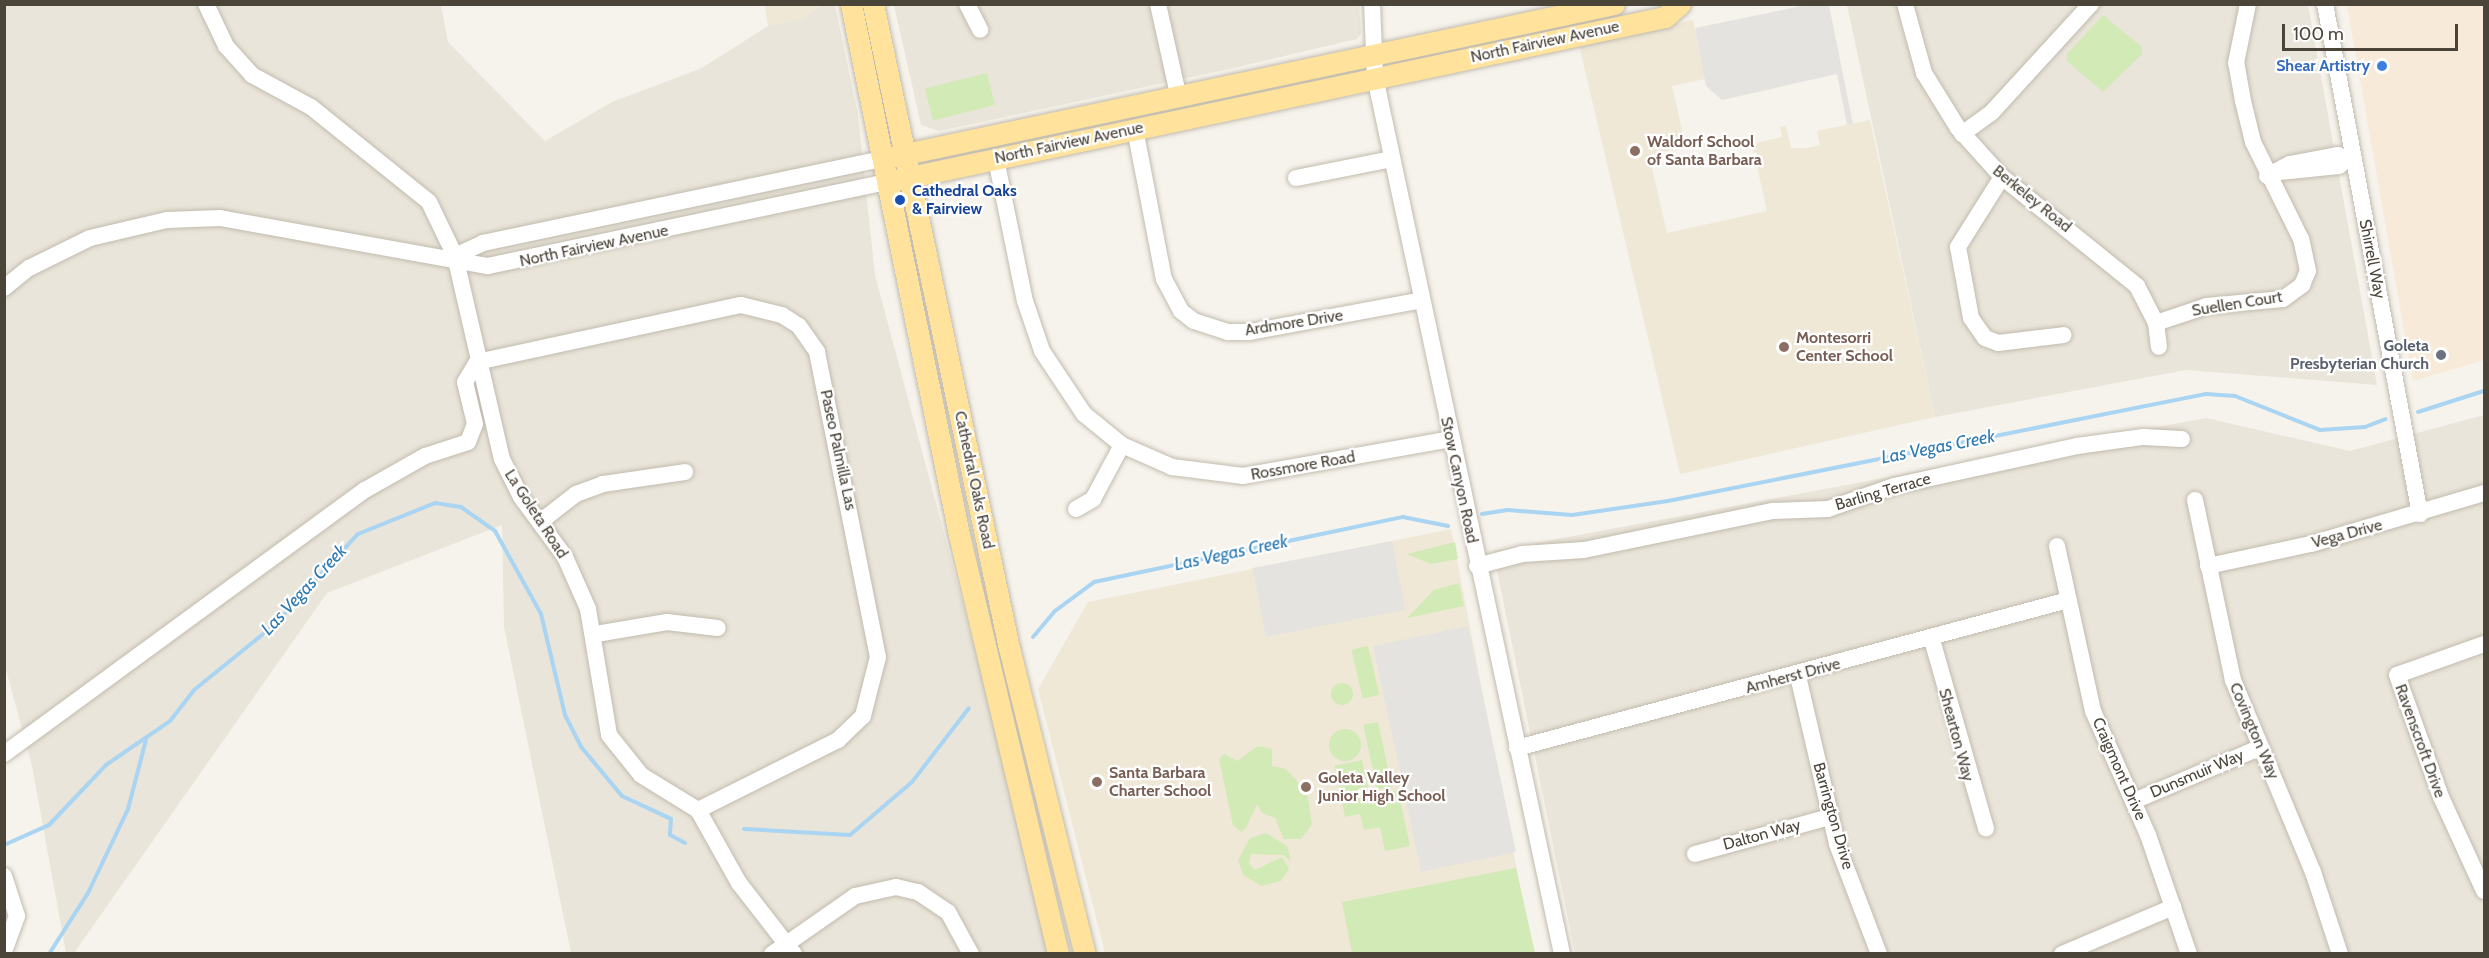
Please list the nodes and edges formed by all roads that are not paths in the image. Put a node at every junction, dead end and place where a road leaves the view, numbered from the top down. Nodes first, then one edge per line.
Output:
1 (206, 4) edge
2 (851, 4) edge
3 (873, 4) edge
4 (967, 4) edge
5 (1158, 4) edge
6 (1372, 4) edge
7 (1614, 4) edge
8 (1680, 4) edge
9 (1905, 4) edge
10 (2091, 4) edge
11 (2248, 4) edge
12 (2325, 4) edge
13 (980, 30) dead end
14 (1373, 55) junction
15 (1375, 77) junction
16 (1178, 94) junction
17 (1135, 129) junction
18 (1962, 134) junction
19 (905, 154) junction
20 (2350, 157) junction
21 (882, 159) junction
22 (996, 159) junction
23 (1392, 159) junction
24 (2273, 174) junction
25 (2002, 177) junction
26 (909, 178) junction
27 (1296, 178) dead end
28 (886, 182) junction
29 (455, 256) junction
30 (4, 288) edge
31 (1422, 300) junction
32 (2156, 323) junction
33 (2064, 335) dead end
34 (2159, 347) dead end
35 (477, 362) junction
36 (1450, 439) junction
37 (2182, 439) dead end
38 (1122, 445) junction
39 (686, 472) dead end
40 (2484, 493) edge
41 (2195, 500) dead end
42 (1076, 509) dead end
43 (2420, 514) junction
44 (540, 522) junction
45 (2057, 546) dead end
46 (1477, 566) junction
47 (2208, 566) junction
48 (2068, 600) junction
49 (718, 628) dead end
50 (596, 634) junction
51 (1932, 640) junction
52 (2484, 644) edge
53 (1798, 676) junction
54 (2261, 747) junction
55 (1517, 748) junction
56 (4, 754) edge
57 (2134, 801) junction
58 (698, 810) junction
59 (1829, 817) junction
60 (1986, 828) dead end
61 (1695, 854) dead end
62 (4, 876) edge
63 (2482, 895) edge
64 (2173, 907) junction
65 (790, 948) edge
66 (4, 951) edge
67 (1874, 952) edge
68 (772, 954) edge
69 (971, 954) edge
70 (1058, 954) edge
71 (1085, 954) edge
72 (1562, 954) edge
73 (2062, 954) edge
74 (2189, 954) edge
75 (2340, 954) edge

1 - 29 street, La Goleta Road
2 - 21 main road, Cathedral Oaks Road
3 - 19 main road, Cathedral Oaks Road
4 - 13 street
5 - 16 street
6 - 14 street, Stow Canyon Road
7 - 14 main road, North Fairview Avenue
8 - 15 main road, North Fairview Avenue
9 - 18 street, Berkeley Road
10 - 18 street
11 - 24 street, Suellen Court
12 - 20 street, Shirrell Way
14 - 15 street, Stow Canyon Road
14 - 16 main road, North Fairview Avenue
15 - 17 main road, North Fairview Avenue
15 - 23 street, Stow Canyon Road
16 - 19 main road, North Fairview Avenue
17 - 22 main road, North Fairview Avenue
17 - 31 street, Ardmore Drive
18 - 25 street, Berkeley Road
19 - 21 main road, North Fairview Avenue
19 - 26 main road, Cathedral Oaks Road
20 - 24 street
20 - 43 street, Shirrell Way
21 - 28 main road, Cathedral Oaks Road
21 - 29 street, North Fairview Avenue
22 - 26 main road, North Fairview Avenue
22 - 38 street, Rossmore Road
23 - 27 street
23 - 31 street, Stow Canyon Road
24 - 32 street, Suellen Court
25 - 32 street, Berkeley Road
25 - 33 street
26 - 28 main road, North Fairview Avenue
26 - 71 main road, Cathedral Oaks Road
28 - 29 street, North Fairview Avenue
28 - 70 main road, Cathedral Oaks Road
29 - 30 street, North Fairview Avenue
29 - 35 street, La Goleta Road
31 - 36 street, Stow Canyon Road
32 - 34 street, Berkeley Road
35 - 44 street, La Goleta Road
35 - 56 street
35 - 58 street, Paseo Palmilla Las
36 - 38 street, Rossmore Road
36 - 46 street, Stow Canyon Road
37 - 46 street, Barling Terrace
38 - 42 street
39 - 44 street
40 - 43 street, Vega Drive
41 - 47 street, Covington Way
43 - 47 street, Vega Drive
44 - 50 street, La Goleta Road
45 - 48 street, Craigmont Drive
46 - 55 street, Stow Canyon Road
47 - 54 street, Covington Way
48 - 51 street, Amherst Drive
48 - 57 street, Craigmont Drive
49 - 50 street
50 - 58 street, La Goleta Road
51 - 53 street, Amherst Drive
51 - 60 street, Shearton Way
52 - 63 street, Ravenscroft Drive
53 - 55 street, Amherst Drive
53 - 59 street, Barrington Drive
54 - 57 street, Dunsmuir Way
54 - 75 street, Covington Way
55 - 72 street, Stow Canyon Road
57 - 64 street, Craigmont Drive
58 - 65 street, La Goleta Road
59 - 61 street, Dalton Way
59 - 67 street, Barrington Drive
62 - 66 street
64 - 73 street
64 - 74 street, Craigmont Drive
65 - 68 street
65 - 69 street

